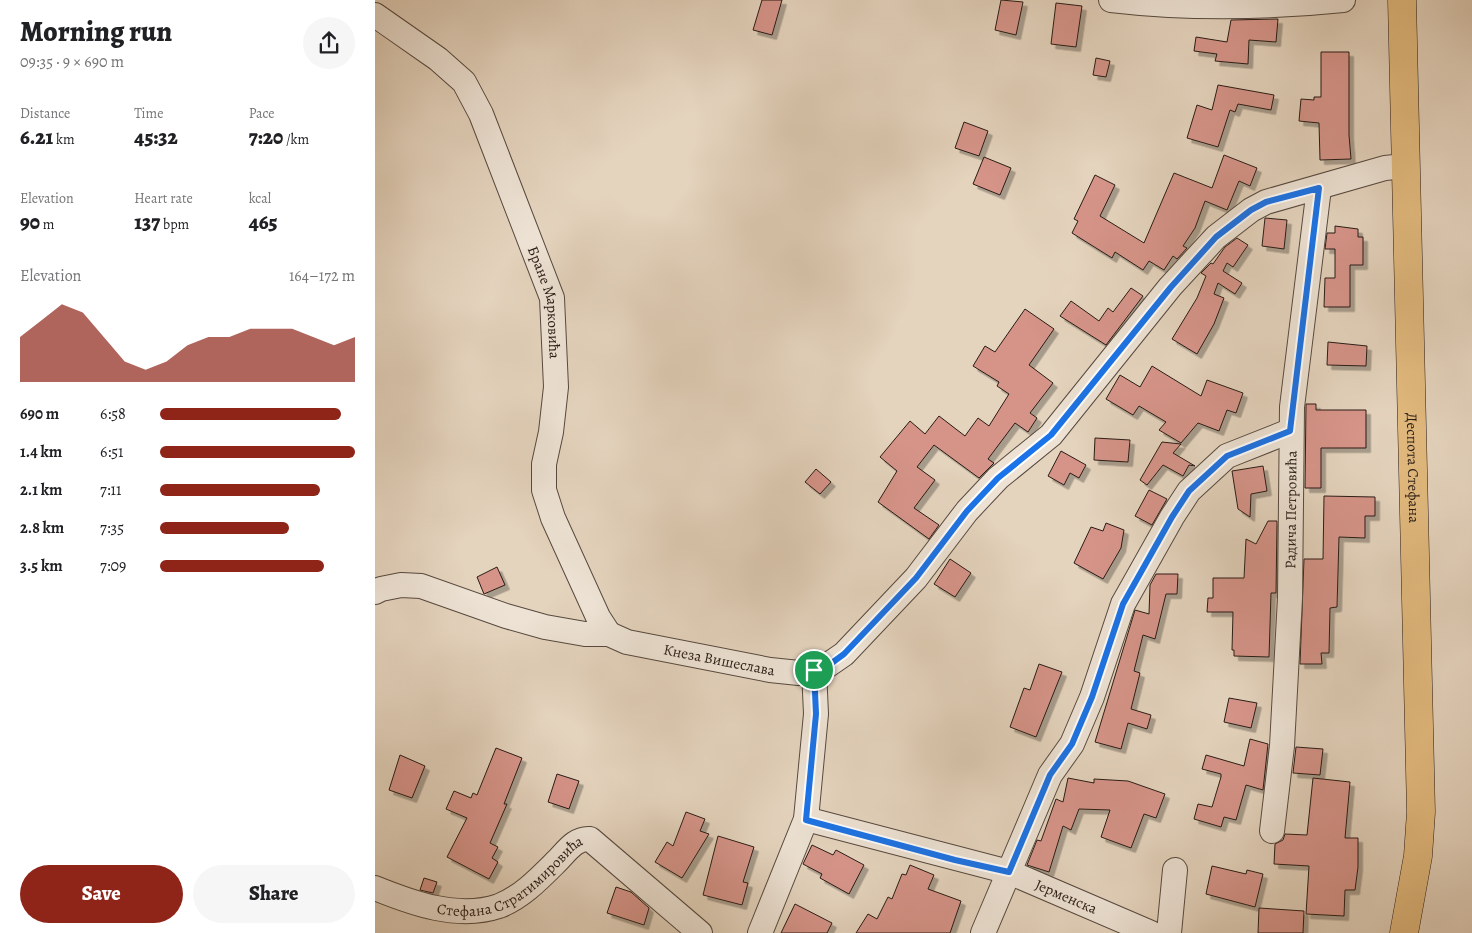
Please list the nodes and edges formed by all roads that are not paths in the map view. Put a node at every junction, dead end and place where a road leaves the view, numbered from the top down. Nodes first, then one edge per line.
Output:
1 (1111, 0) edge
2 (1343, 0) edge
3 (1402, 0) edge
4 (375, 15) edge
5 (1405, 166) junction
6 (1319, 188) junction
7 (1290, 431) junction
8 (375, 592) edge
9 (609, 634) junction
10 (814, 670) junction
11 (806, 820) junction
12 (1272, 831) dead end
13 (1175, 870) dead end
14 (1009, 872) junction
15 (375, 888) edge
16 (700, 933) edge
17 (760, 933) edge
18 (983, 933) edge
19 (1151, 933) edge
20 (1169, 933) edge
21 (1404, 933) edge

1 - 2 street
3 - 5 main road, Деспота Стефана
4 - 9 street, Бране Марковића
5 - 6 street, Кнеза Вишеслава
5 - 21 main road, Деспота Стефана
6 - 7 street, Радича Петровића
6 - 10 street, Кнеза Вишеслава
7 - 12 street, Радича Петровића
7 - 14 street
8 - 9 street, Кнеза Вишеслава
9 - 10 street, Кнеза Вишеслава
10 - 11 street
11 - 14 street, Јерменска
11 - 17 street
13 - 20 street
14 - 18 street
14 - 19 street, Јерменска
15 - 16 street, Стефана Стратимировића

